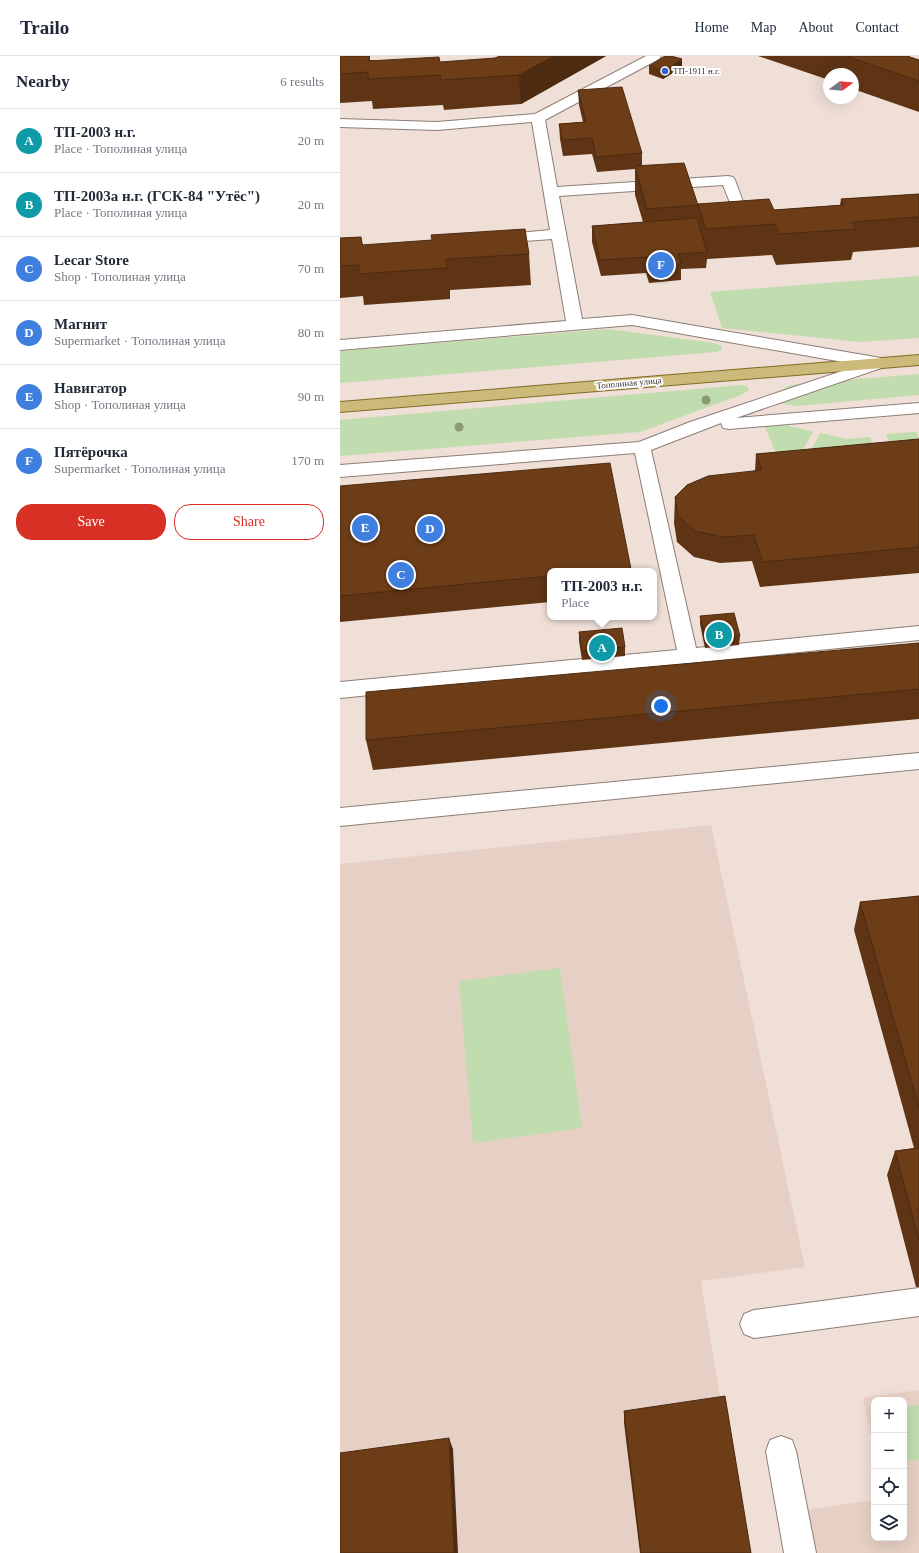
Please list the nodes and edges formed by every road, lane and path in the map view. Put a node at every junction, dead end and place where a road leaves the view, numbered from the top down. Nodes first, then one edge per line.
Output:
1 (655, 56) edge
2 (640, 60) edge
3 (538, 118) junction
4 (340, 123) edge
5 (551, 192) junction
6 (772, 213) edge
7 (558, 234) junction
8 (480, 240) edge
9 (575, 324) junction
10 (340, 345) edge
11 (919, 360) edge
12 (881, 363) junction
13 (340, 406) edge
14 (919, 408) edge
15 (696, 426) junction
16 (642, 446) junction
17 (340, 471) edge
18 (919, 633) edge
19 (688, 656) junction
20 (340, 690) edge
21 (919, 760) edge
22 (340, 817) edge
23 (919, 1302) edge
24 (754, 1324) dead end
25 (781, 1451) dead end
26 (800, 1553) edge

1 - 2 street
2 - 3 street
3 - 4 street
3 - 5 street
5 - 6 street
5 - 7 street
7 - 8 street
7 - 9 street
9 - 10 street
9 - 12 street
11 - 12 main road, Тополиная улица
12 - 13 main road, Тополиная улица
12 - 15 street
14 - 15 street
15 - 16 street
16 - 17 street
16 - 19 street
18 - 19 street
19 - 20 street
21 - 22 street
23 - 24 street
25 - 26 street

